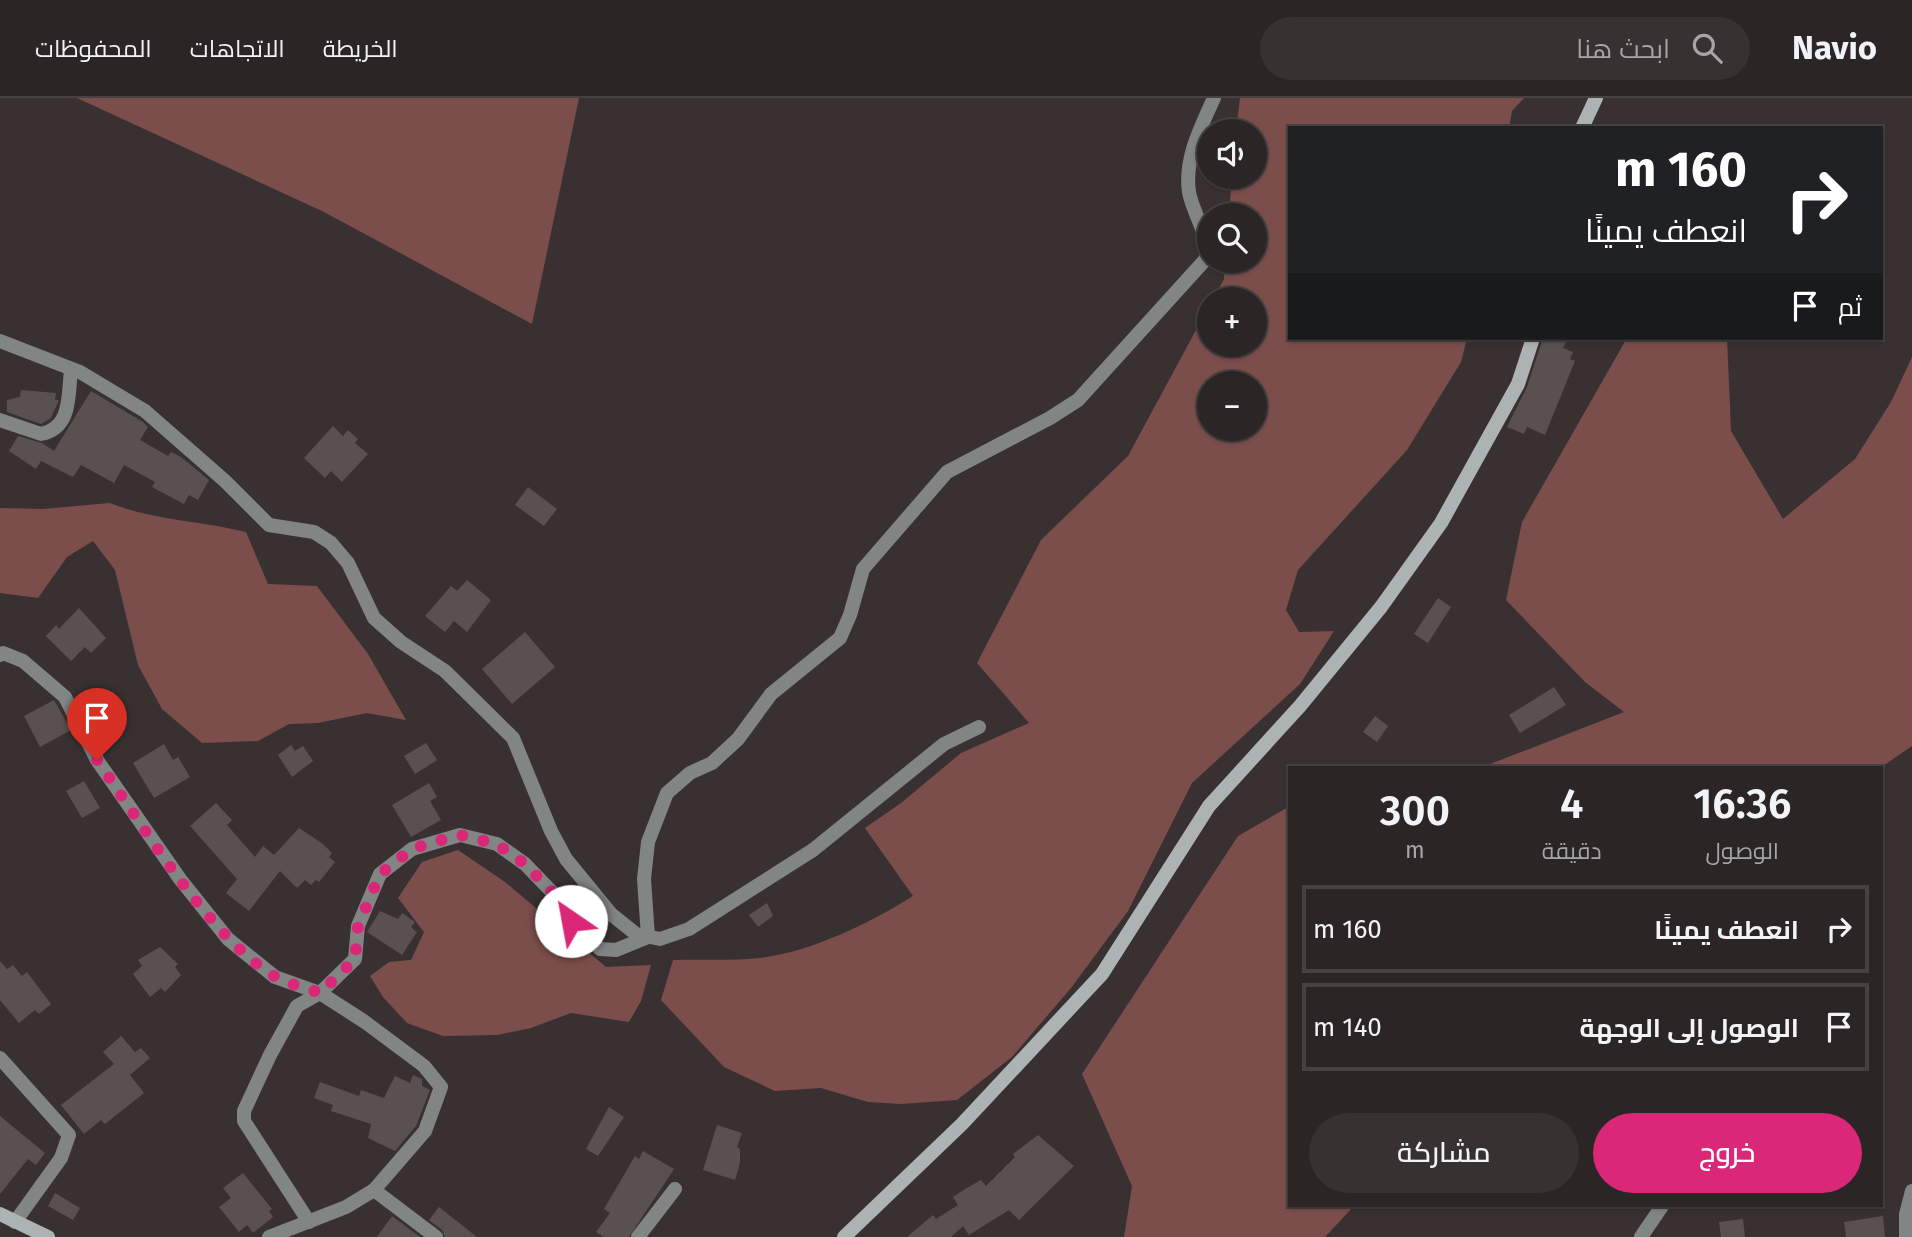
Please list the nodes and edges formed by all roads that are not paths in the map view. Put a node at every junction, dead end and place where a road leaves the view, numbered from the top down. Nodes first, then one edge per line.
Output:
1 (1214, 98) edge
2 (1596, 98) edge
3 (1584, 126) edge
4 (1532, 340) edge
5 (0, 341) edge
6 (71, 370) junction
7 (0, 420) edge
8 (0, 655) edge
9 (979, 727) dead end
10 (648, 937) junction
11 (320, 993) junction
12 (0, 1058) edge
13 (675, 1189) dead end
14 (374, 1190) junction
15 (1912, 1191) edge
16 (1661, 1207) edge
17 (0, 1214) edge
18 (15, 1222) junction
19 (309, 1222) junction
20 (48, 1237) edge
21 (269, 1237) edge
22 (436, 1237) edge
23 (638, 1237) edge
24 (845, 1237) edge
25 (1641, 1237) edge
26 (1906, 1237) edge

1 - 10 street
2 - 3 main road
4 - 24 main road
5 - 6 street
6 - 7 street
6 - 10 street
8 - 11 street
9 - 10 street
10 - 11 street
11 - 14 street
11 - 19 street
12 - 18 street
13 - 23 street
14 - 19 street
14 - 22 street
15 - 26 street
16 - 25 street
17 - 18 main road
18 - 20 main road
19 - 21 street

